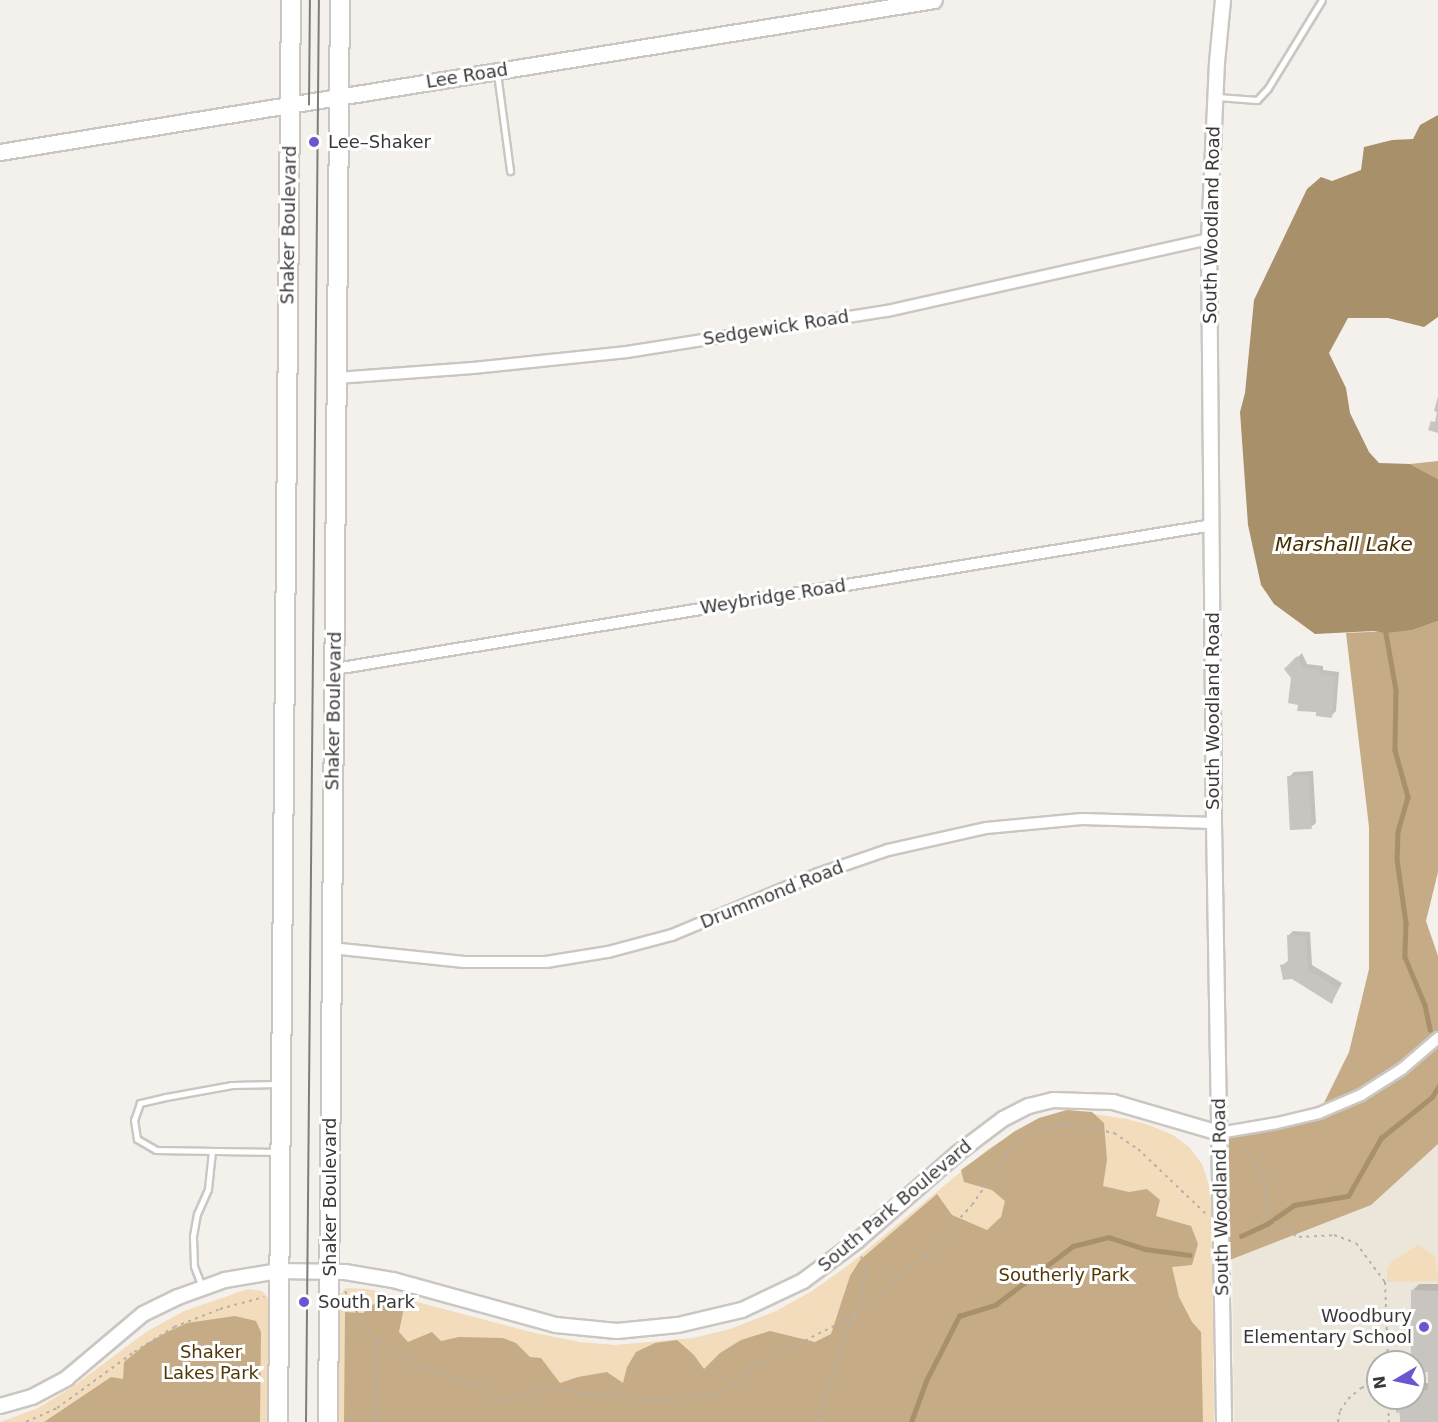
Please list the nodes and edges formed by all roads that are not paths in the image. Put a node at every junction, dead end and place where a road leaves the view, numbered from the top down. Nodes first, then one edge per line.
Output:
1 (291, 0) edge
2 (340, 0) edge
3 (934, 0) edge
4 (1223, 0) edge
5 (1322, 0) edge
6 (496, 72) junction
7 (339, 97) junction
8 (1215, 97) junction
9 (290, 106) junction
10 (0, 152) edge
11 (510, 171) dead end
12 (1209, 239) junction
13 (337, 378) junction
14 (1212, 525) junction
15 (335, 669) junction
16 (1214, 823) junction
17 (331, 948) junction
18 (1437, 1040) edge
19 (281, 1084) junction
20 (1219, 1133) junction
21 (212, 1150) junction
22 (280, 1152) junction
23 (279, 1270) junction
24 (329, 1270) junction
25 (202, 1288) junction
26 (0, 1406) edge
27 (278, 1422) edge
28 (328, 1422) edge
29 (1224, 1422) edge

1 - 9 main road, Shaker Boulevard
2 - 7 main road, Shaker Boulevard
3 - 6 main road, Lee Road
4 - 8 street, South Woodland Road
5 - 8 lane
6 - 7 main road, Lee Road
6 - 11 lane
7 - 9 main road, Lee Road
7 - 13 main road, Shaker Boulevard
8 - 12 street, South Woodland Road
9 - 10 main road, Lee Road
9 - 19 main road, Shaker Boulevard
12 - 13 street, Sedgewick Road
12 - 14 street, South Woodland Road
13 - 15 main road, Shaker Boulevard
14 - 15 street, Weybridge Road
14 - 16 street, South Woodland Road
15 - 17 main road, Shaker Boulevard
16 - 17 street, Drummond Road
16 - 20 street, South Woodland Road
17 - 24 main road, Shaker Boulevard
18 - 20 street
19 - 21 lane
19 - 22 main road, Shaker Boulevard
20 - 24 street, South Park Boulevard
20 - 29 street, South Woodland Road
21 - 22 lane
21 - 25 lane
22 - 23 main road, Shaker Boulevard
23 - 24 street, South Park Boulevard
23 - 25 street, South Park Boulevard
23 - 27 main road, Shaker Boulevard
24 - 28 main road, Shaker Boulevard
25 - 26 street, South Park Boulevard

